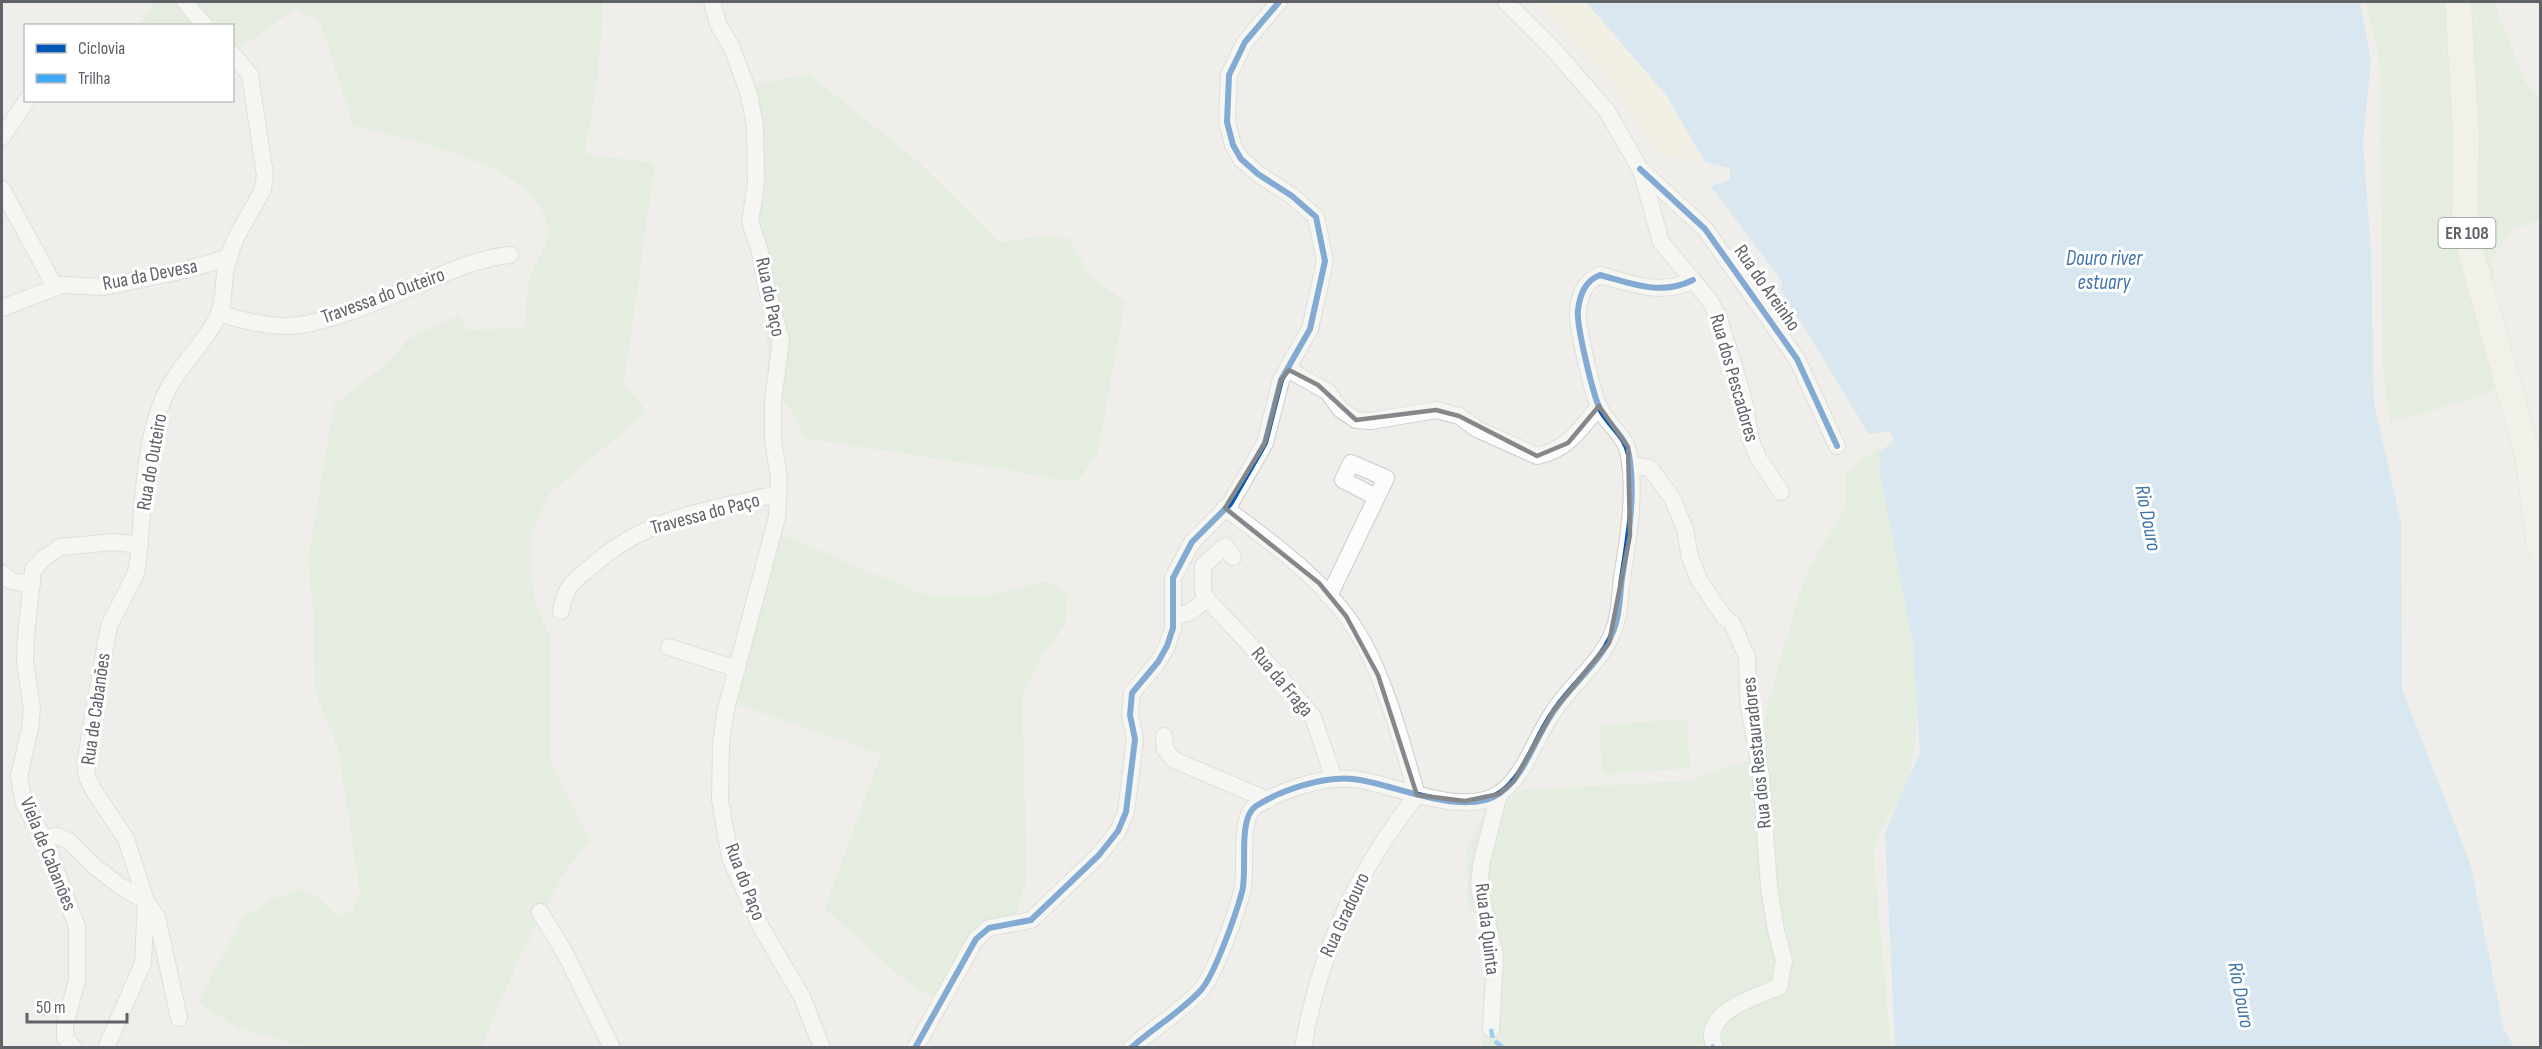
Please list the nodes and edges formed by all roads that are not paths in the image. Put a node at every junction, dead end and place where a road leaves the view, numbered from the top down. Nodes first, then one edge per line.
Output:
1 (184, 2) edge
2 (712, 2) edge
3 (1279, 2) edge
4 (1506, 2) edge
5 (2458, 2) edge
6 (203, 24) edge
7 (234, 55) edge
8 (26, 102) edge
9 (2, 137) edge
10 (1640, 169) junction
11 (2, 189) edge
12 (510, 255) dead end
13 (230, 257) junction
14 (1693, 280) junction
15 (55, 287) junction
16 (2, 308) edge
17 (219, 313) junction
18 (1289, 370) junction
19 (1599, 406) junction
20 (1837, 446) dead end
21 (1630, 465) junction
22 (1781, 492) dead end
23 (778, 494) junction
24 (1376, 497) dead end
25 (1225, 508) junction
26 (140, 545) junction
27 (2541, 550) edge
28 (1233, 557) dead end
29 (2, 575) edge
30 (32, 584) junction
31 (1329, 596) junction
32 (1206, 598) junction
33 (561, 611) dead end
34 (1173, 615) junction
35 (669, 647) dead end
36 (737, 669) junction
37 (1164, 736) dead end
38 (1334, 779) junction
39 (1499, 794) junction
40 (1417, 795) junction
41 (1268, 800) junction
42 (44, 838) junction
43 (146, 901) junction
44 (540, 912) dead end
45 (179, 1018) dead end
46 (1491, 1029) dead end
47 (1715, 1046) edge
48 (74, 1047) edge
49 (106, 1047) edge
50 (612, 1047) edge
51 (822, 1047) edge
52 (915, 1047) edge
53 (1131, 1047) edge
54 (1303, 1047) edge

1 - 6 street
2 - 23 street, Rua do Paço
3 - 18 street
4 - 10 street, Rua do Areinho
5 - 27 main road, ER 108
7 - 13 street, Rua do Outeiro
8 - 9 street
10 - 14 street, Rua dos Pescadores
10 - 20 street, Rua do Areinho
11 - 15 street
12 - 17 street, Travessa do Outeiro
13 - 15 street, Rua da Devesa
13 - 17 street, Rua do Outeiro
14 - 19 street
14 - 22 street, Rua dos Pescadores
15 - 16 street, Rua da Devesa
17 - 26 street, Rua do Outeiro
18 - 19 street
18 - 25 street
19 - 21 street
21 - 39 street
21 - 47 street, Rua dos Restauradores
23 - 33 street, Travessa do Paço
23 - 36 street, Rua do Paço
24 - 31 street
25 - 31 street
25 - 34 street
26 - 30 street, Viela de Cabanões
26 - 43 street, Rua de Cabanões
28 - 32 street
29 - 30 street
30 - 42 street, Viela de Cabanões
31 - 40 street
32 - 34 street
32 - 38 street, Rua da Fraga
34 - 52 street
35 - 36 street
36 - 51 street, Rua do Paço
37 - 41 street
38 - 40 street
38 - 41 street
39 - 40 street
39 - 46 street, Rua da Quinta
40 - 54 street, Rua Gradouro
41 - 53 street
42 - 43 street
42 - 48 street, Viela de Cabanões
43 - 45 street, Rua de Cabanões
43 - 49 street, Rua de Cabanões
44 - 50 street

